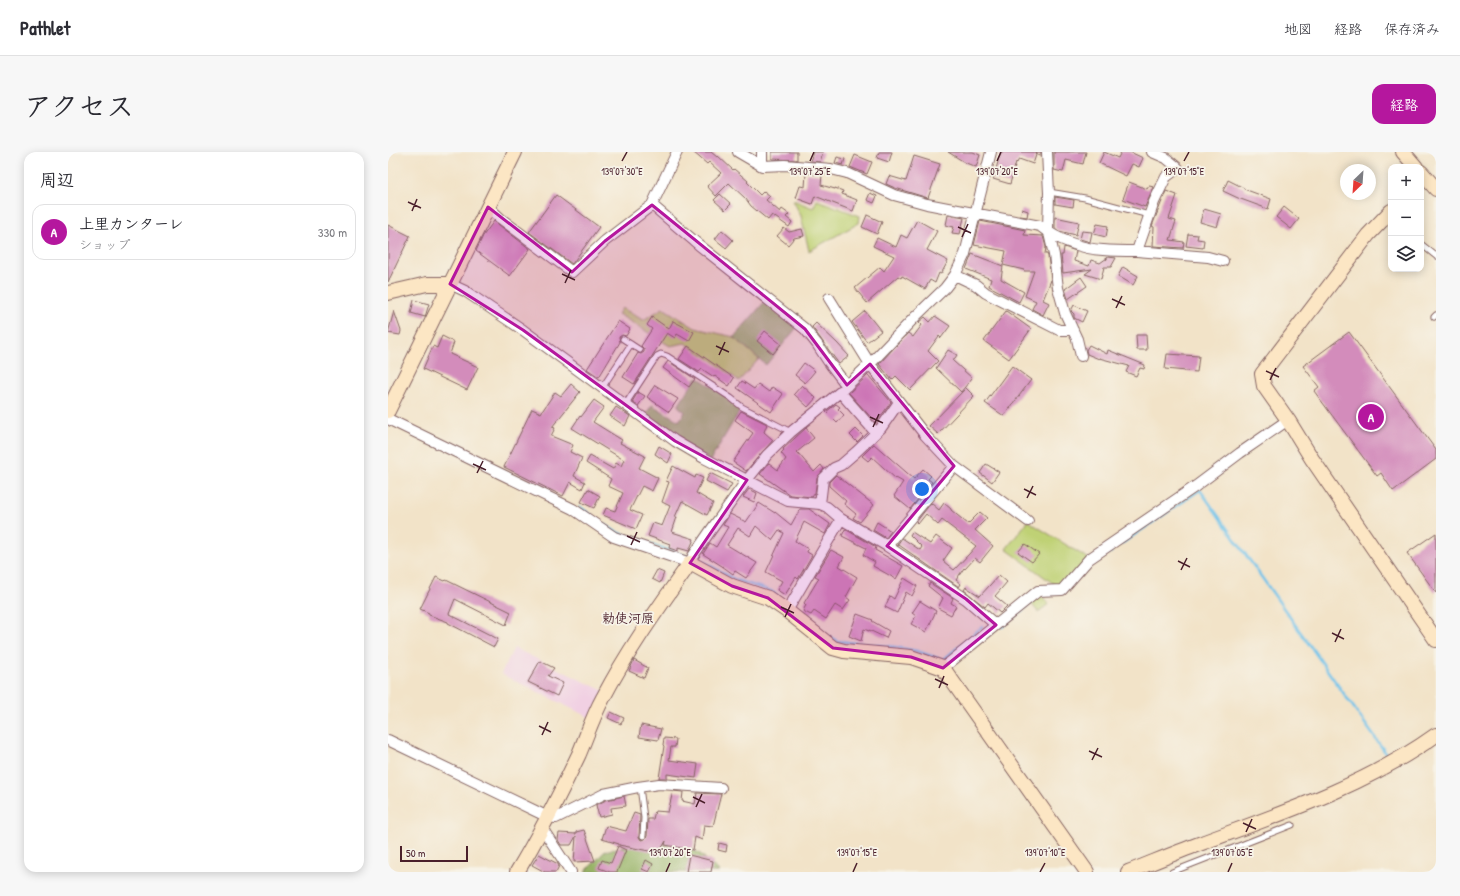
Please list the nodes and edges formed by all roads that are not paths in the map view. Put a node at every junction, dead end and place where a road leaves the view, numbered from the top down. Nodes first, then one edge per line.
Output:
1 (515, 152) edge
2 (677, 152) edge
3 (738, 152) edge
4 (762, 152) edge
5 (991, 152) edge
6 (1046, 152) edge
7 (1152, 152) edge
8 (1403, 152) edge
9 (1413, 164) edge
10 (762, 166) junction
11 (1424, 177) edge
12 (1436, 189) edge
13 (1049, 192) junction
14 (652, 205) junction
15 (488, 207) junction
16 (975, 214) junction
17 (1149, 215) junction
18 (1388, 217) edge
19 (1049, 233) junction
20 (1424, 246) edge
21 (1137, 251) junction
22 (1436, 256) edge
23 (1223, 262) dead end
24 (955, 276) junction
25 (450, 284) junction
26 (388, 293) edge
27 (829, 298) dead end
28 (1073, 330) junction
29 (623, 339) dead end
30 (631, 344) junction
31 (640, 350) dead end
32 (1081, 356) dead end
33 (870, 364) junction
34 (602, 388) junction
35 (843, 389) junction
36 (899, 402) junction
37 (625, 405) junction
38 (388, 411) edge
39 (388, 419) edge
40 (1288, 420) junction
41 (791, 432) junction
42 (876, 433) junction
43 (954, 466) junction
44 (747, 480) junction
45 (820, 504) junction
46 (841, 520) junction
47 (1028, 521) dead end
48 (887, 546) junction
49 (690, 563) junction
50 (787, 611) junction
51 (996, 625) junction
52 (1436, 640) edge
53 (943, 668) junction
54 (1436, 735) edge
55 (388, 740) edge
56 (640, 787) junction
57 (721, 788) dead end
58 (545, 823) junction
59 (1292, 826) dead end
60 (643, 836) dead end
61 (517, 872) edge
62 (571, 872) edge
63 (1088, 872) edge
64 (1128, 872) edge
65 (1172, 872) edge

1 - 15 street
2 - 14 street
3 - 10 street
4 - 10 street
5 - 16 street
6 - 13 street
7 - 17 street
8 - 9 street
10 - 16 street
11 - 12 street
13 - 17 lane
13 - 19 street
14 - 15 street
14 - 35 street
15 - 25 street
16 - 19 street
16 - 24 street
17 - 21 street
18 - 40 street
19 - 21 street
19 - 28 street
20 - 22 lane
21 - 23 street
24 - 28 street
24 - 33 street
25 - 26 street
25 - 34 street
25 - 38 street
27 - 33 street
28 - 32 street
29 - 30 lane
30 - 31 lane
30 - 34 lane
33 - 35 street
33 - 36 street
34 - 37 street
35 - 41 street
35 - 42 street
36 - 42 street
36 - 43 street
37 - 41 lane
37 - 44 street
39 - 49 street
40 - 51 street
40 - 52 street
41 - 44 street
42 - 45 street
43 - 47 street
43 - 48 street
44 - 45 street
44 - 49 street
45 - 46 street
46 - 48 street
46 - 50 street
48 - 51 street
49 - 50 street
49 - 58 street
50 - 53 street
51 - 53 street
53 - 63 street
54 - 64 street
55 - 58 street
56 - 57 street
56 - 58 street
56 - 60 lane
58 - 61 street
58 - 62 street
59 - 65 lane

